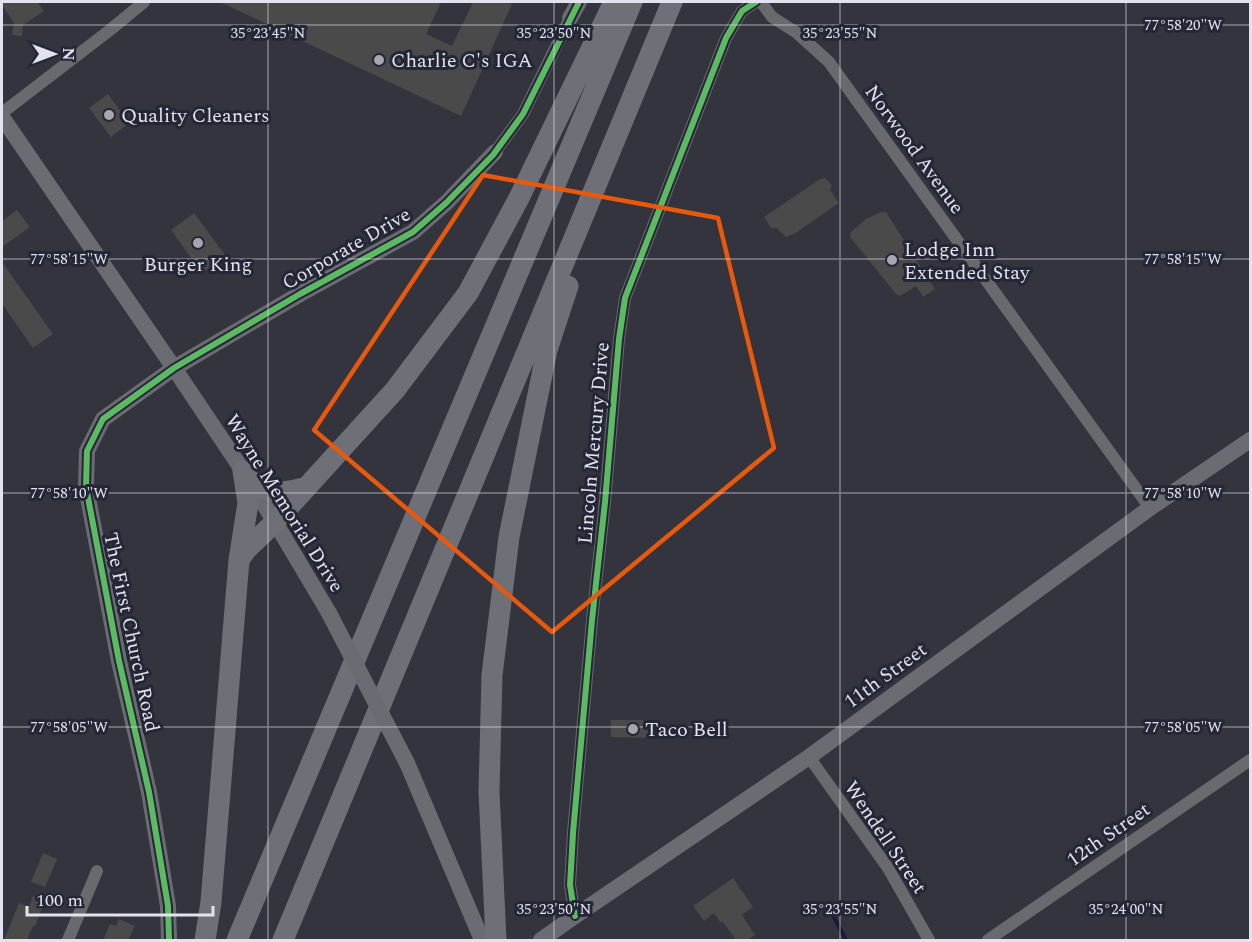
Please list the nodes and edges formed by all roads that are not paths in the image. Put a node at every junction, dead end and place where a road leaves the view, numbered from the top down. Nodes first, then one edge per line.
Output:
1 (144, 2) edge
2 (579, 2) edge
3 (614, 2) edge
4 (632, 2) edge
5 (672, 2) edge
6 (756, 2) edge
7 (761, 2) edge
8 (570, 18) joint
9 (2, 115) edge
10 (614, 142) junction
11 (495, 152) joint
12 (174, 368) junction
13 (1250, 441) edge
14 (244, 474) junction
15 (307, 487) junction
16 (1150, 508) junction
17 (275, 522) junction
18 (238, 560) junction
19 (809, 757) junction
20 (1251, 760) edge
21 (319, 856) junction
22 (97, 871) dead end
23 (575, 916) junction
24 (68, 940) edge
25 (169, 940) edge
26 (206, 940) edge
27 (237, 940) edge
28 (283, 940) edge
29 (292, 940) edge
30 (482, 940) edge
31 (496, 940) edge
32 (542, 940) edge
33 (929, 940) edge
34 (988, 940) edge

1 - 9 street
2 - 8 street, Corporate Drive
3 - 15 highway
4 - 27 highway
5 - 10 highway
6 - 23 street, Lincoln Mercury Drive
7 - 16 street, Norwood Avenue
8 - 11 street, Corporate Drive
9 - 12 street, Wayne Memorial Drive
10 - 21 highway
10 - 31 highway
11 - 12 street, Corporate Drive
12 - 14 street, Wayne Memorial Drive
12 - 25 street, The First Church Road
13 - 16 street, 11th Street
14 - 15 highway
14 - 17 street, Wayne Memorial Drive
14 - 18 highway
15 - 17 highway
16 - 19 street, 11th Street
17 - 18 highway
17 - 30 street, Wayne Memorial Drive, bridge
18 - 26 highway
19 - 23 street, 11th Street
19 - 33 street, Wendell Street
20 - 34 street, 12th Street
21 - 28 highway
21 - 29 highway
22 - 24 street
23 - 32 street, 11th Street

